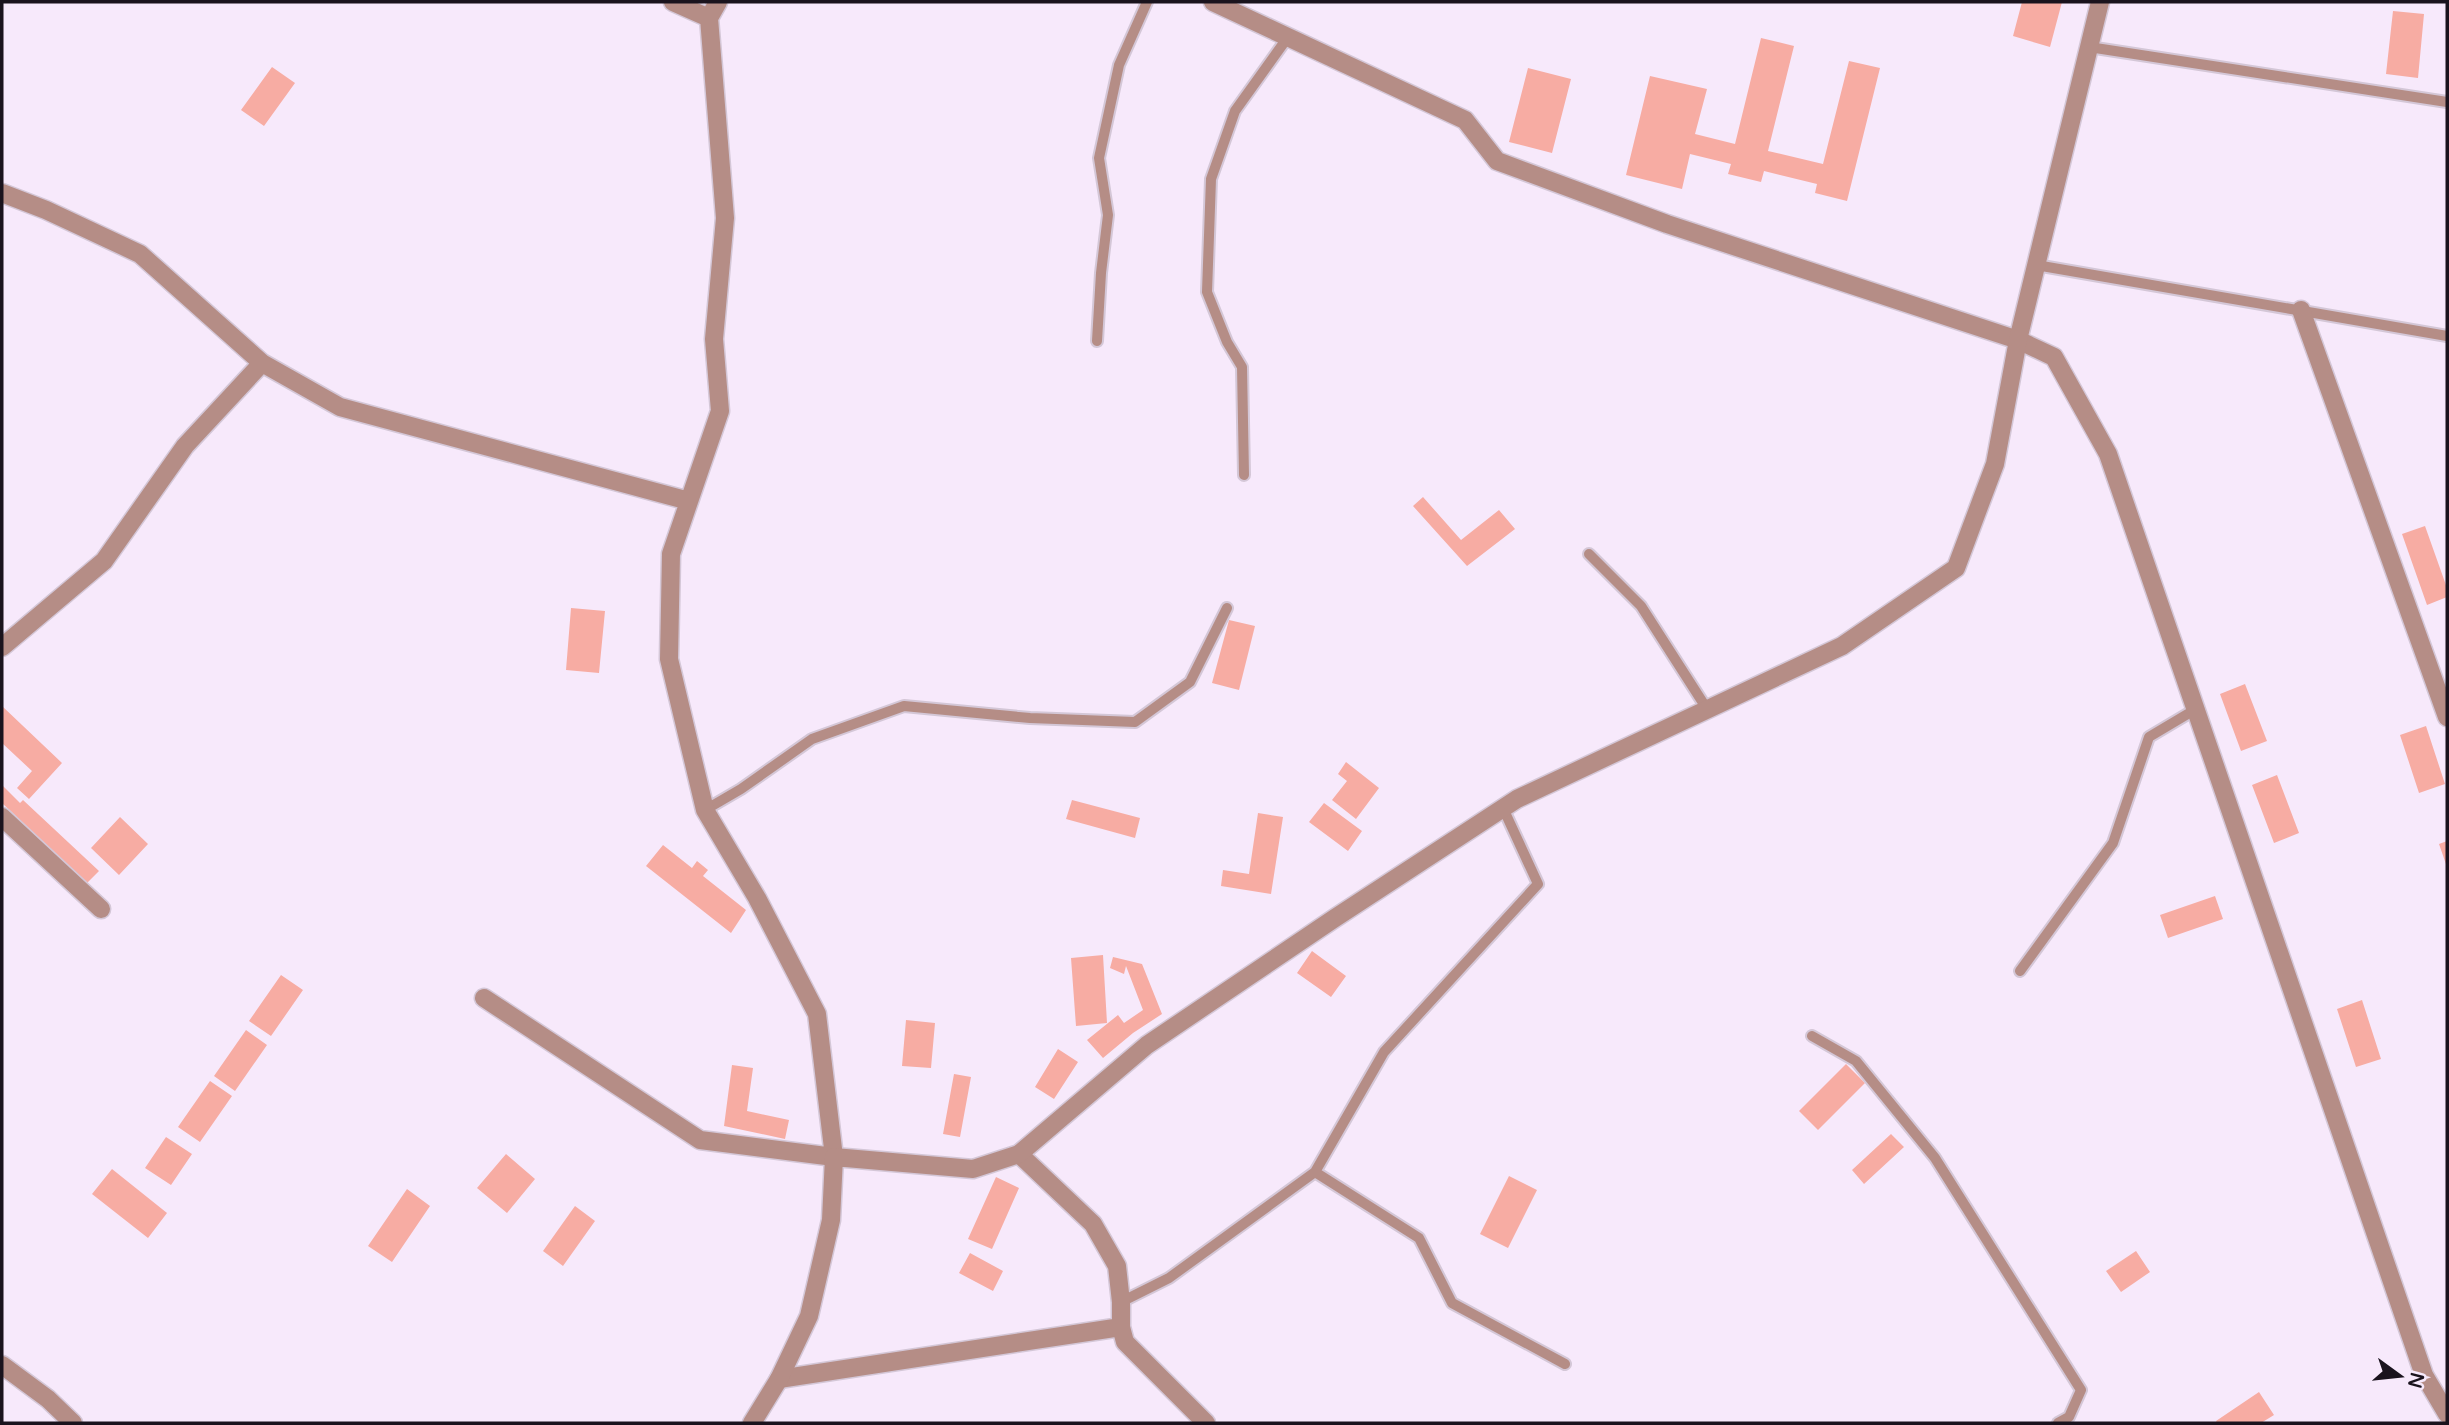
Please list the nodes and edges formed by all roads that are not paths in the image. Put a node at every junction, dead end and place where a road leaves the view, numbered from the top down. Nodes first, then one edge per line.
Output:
1 (673, 2) edge
2 (1147, 2) edge
3 (1213, 2) edge
4 (2100, 2) edge
5 (713, 10) edge
6 (1288, 37) junction
7 (2089, 47) junction
8 (2447, 102) edge
9 (2, 193) edge
10 (2036, 265) junction
11 (2301, 310) junction
12 (2447, 336) edge
13 (2018, 340) junction
14 (1097, 341) dead end
15 (262, 363) junction
16 (1244, 475) dead end
17 (690, 501) junction
18 (1589, 554) dead end
19 (1227, 608) dead end
20 (2, 647) edge
21 (1707, 709) junction
22 (2196, 709) junction
23 (2447, 717) edge
24 (1503, 808) junction
25 (705, 810) junction
26 (2, 817) edge
27 (101, 909) dead end
28 (2020, 971) dead end
29 (484, 998) dead end
30 (1812, 1036) dead end
31 (1019, 1154) junction
32 (834, 1157) junction
33 (1315, 1172) junction
34 (1121, 1301) junction
35 (1121, 1326) junction
36 (1565, 1364) dead end
37 (2, 1365) edge
38 (779, 1379) junction
39 (2447, 1413) edge
40 (73, 1423) edge
41 (752, 1423) edge
42 (1206, 1423) edge
43 (2058, 1423) edge

1 - 5 street
2 - 14 lane
3 - 6 street
4 - 7 street
5 - 17 street
6 - 13 street
6 - 16 lane
7 - 8 lane
7 - 10 street
9 - 15 street
10 - 11 lane
10 - 13 street
11 - 12 lane
11 - 23 street
13 - 21 street
13 - 22 street
15 - 17 street
15 - 20 street
17 - 25 street
18 - 21 lane
19 - 25 lane
21 - 24 street
22 - 28 lane
22 - 39 street
24 - 31 street
24 - 33 lane
25 - 32 street
26 - 27 street
29 - 32 street
30 - 43 lane
31 - 32 street
31 - 34 street
32 - 38 street
33 - 34 lane
33 - 36 lane
34 - 35 street
35 - 38 street
35 - 42 street
37 - 40 street
38 - 41 street

